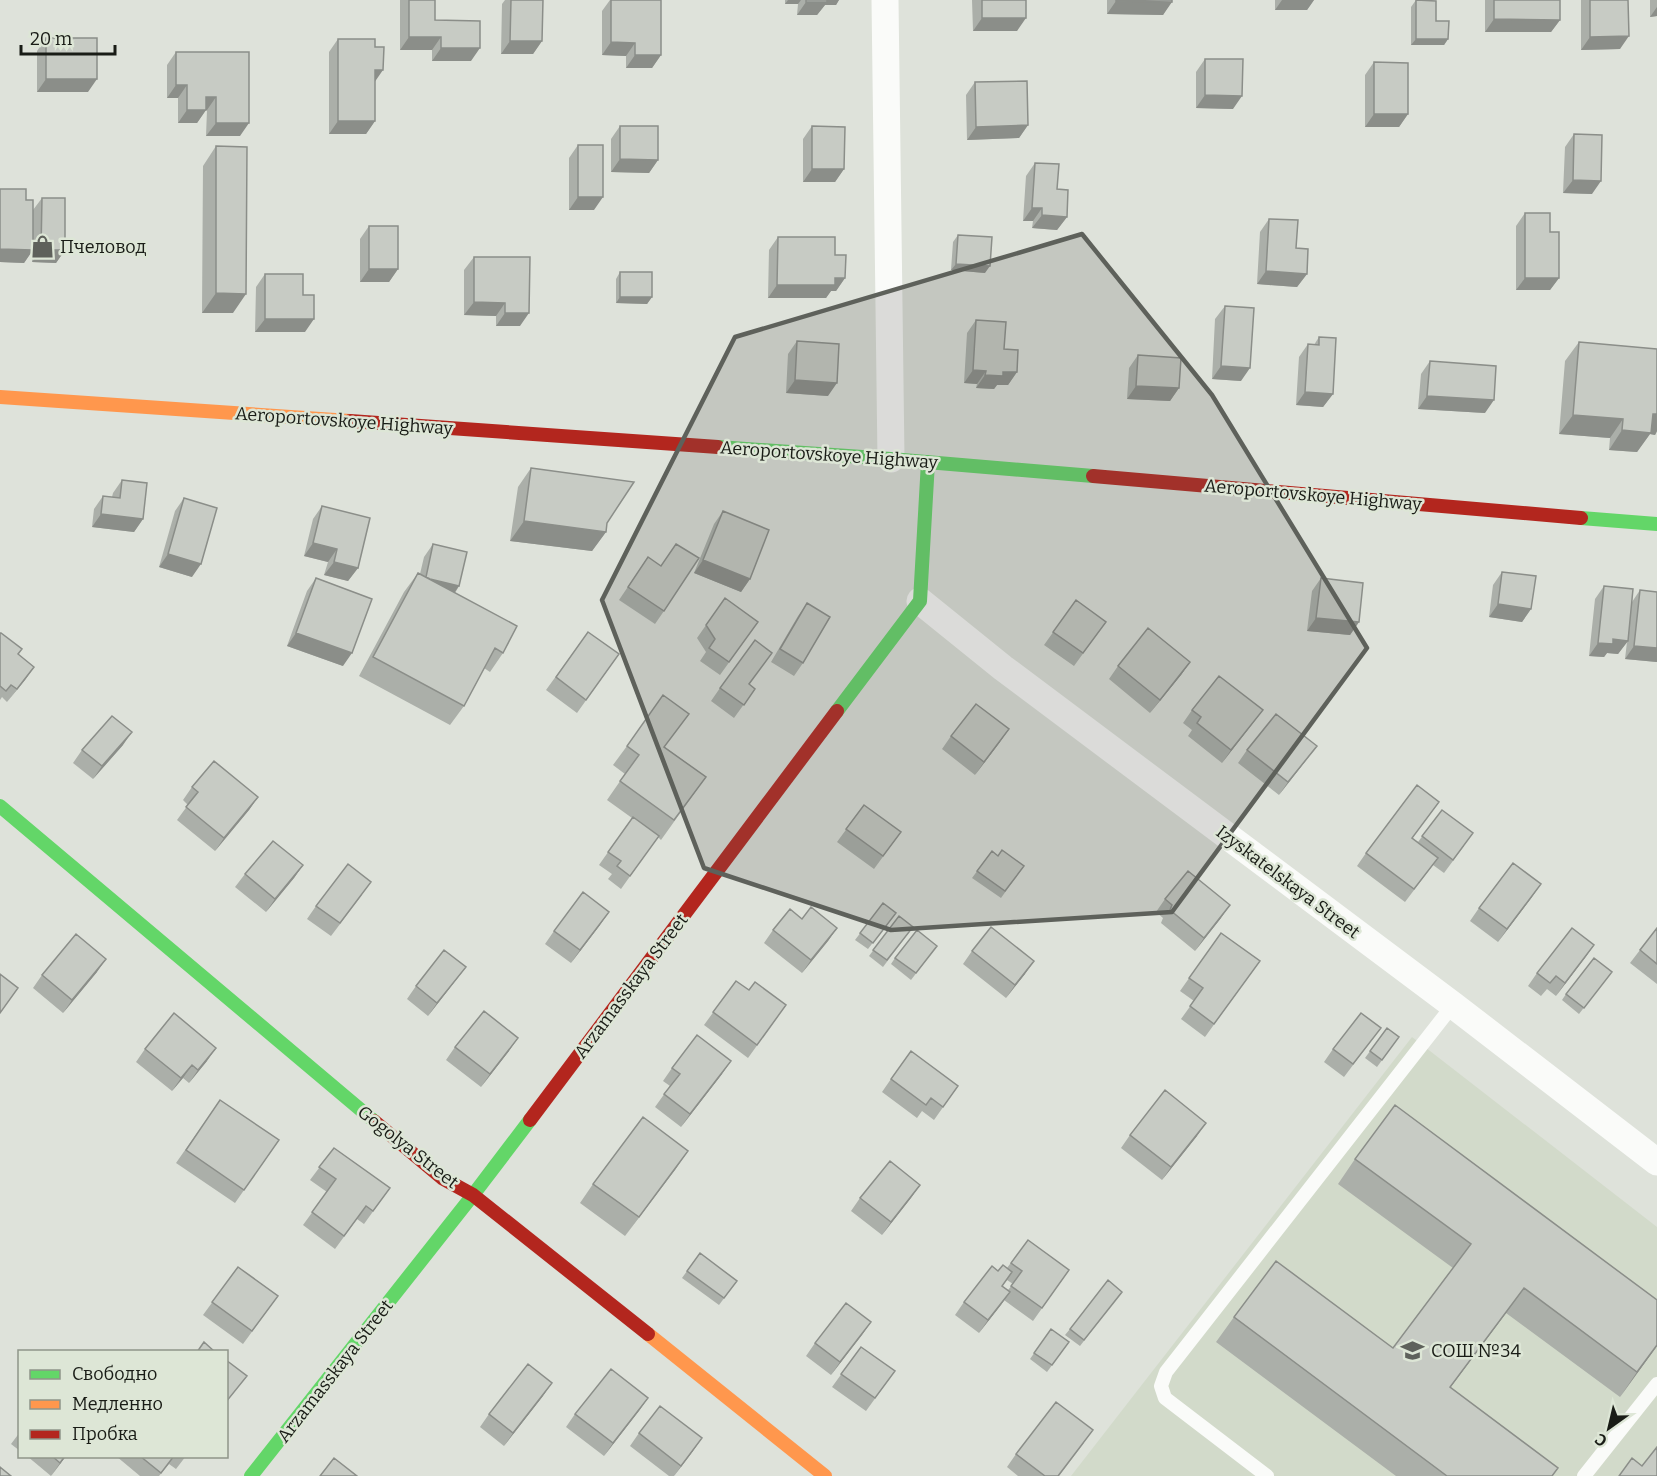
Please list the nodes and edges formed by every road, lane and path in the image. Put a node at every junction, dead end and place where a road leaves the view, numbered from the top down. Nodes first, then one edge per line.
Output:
1 (885, 0) edge
2 (0, 397) edge
3 (891, 459) junction
4 (928, 462) junction
5 (1657, 524) edge
6 (920, 601) junction
7 (0, 806) edge
8 (1453, 1005) junction
9 (1657, 1162) edge
10 (473, 1195) junction
11 (1657, 1384) edge
12 (251, 1476) edge
13 (825, 1476) edge
14 (1267, 1476) edge
15 (1584, 1476) edge

1 - 3 street
2 - 3 street, Aeroportovskoye Highway
3 - 4 street, Aeroportovskoye Highway
4 - 5 street, Aeroportovskoye Highway
4 - 6 street
6 - 8 street, Izyskatelskaya Street
6 - 10 street, Arzamasskaya Street
7 - 10 street, Gogolya Street
8 - 9 street, Izyskatelskaya Street
8 - 14 lane
10 - 12 street, Arzamasskaya Street
10 - 13 street, Gogolya Street
11 - 15 lane

